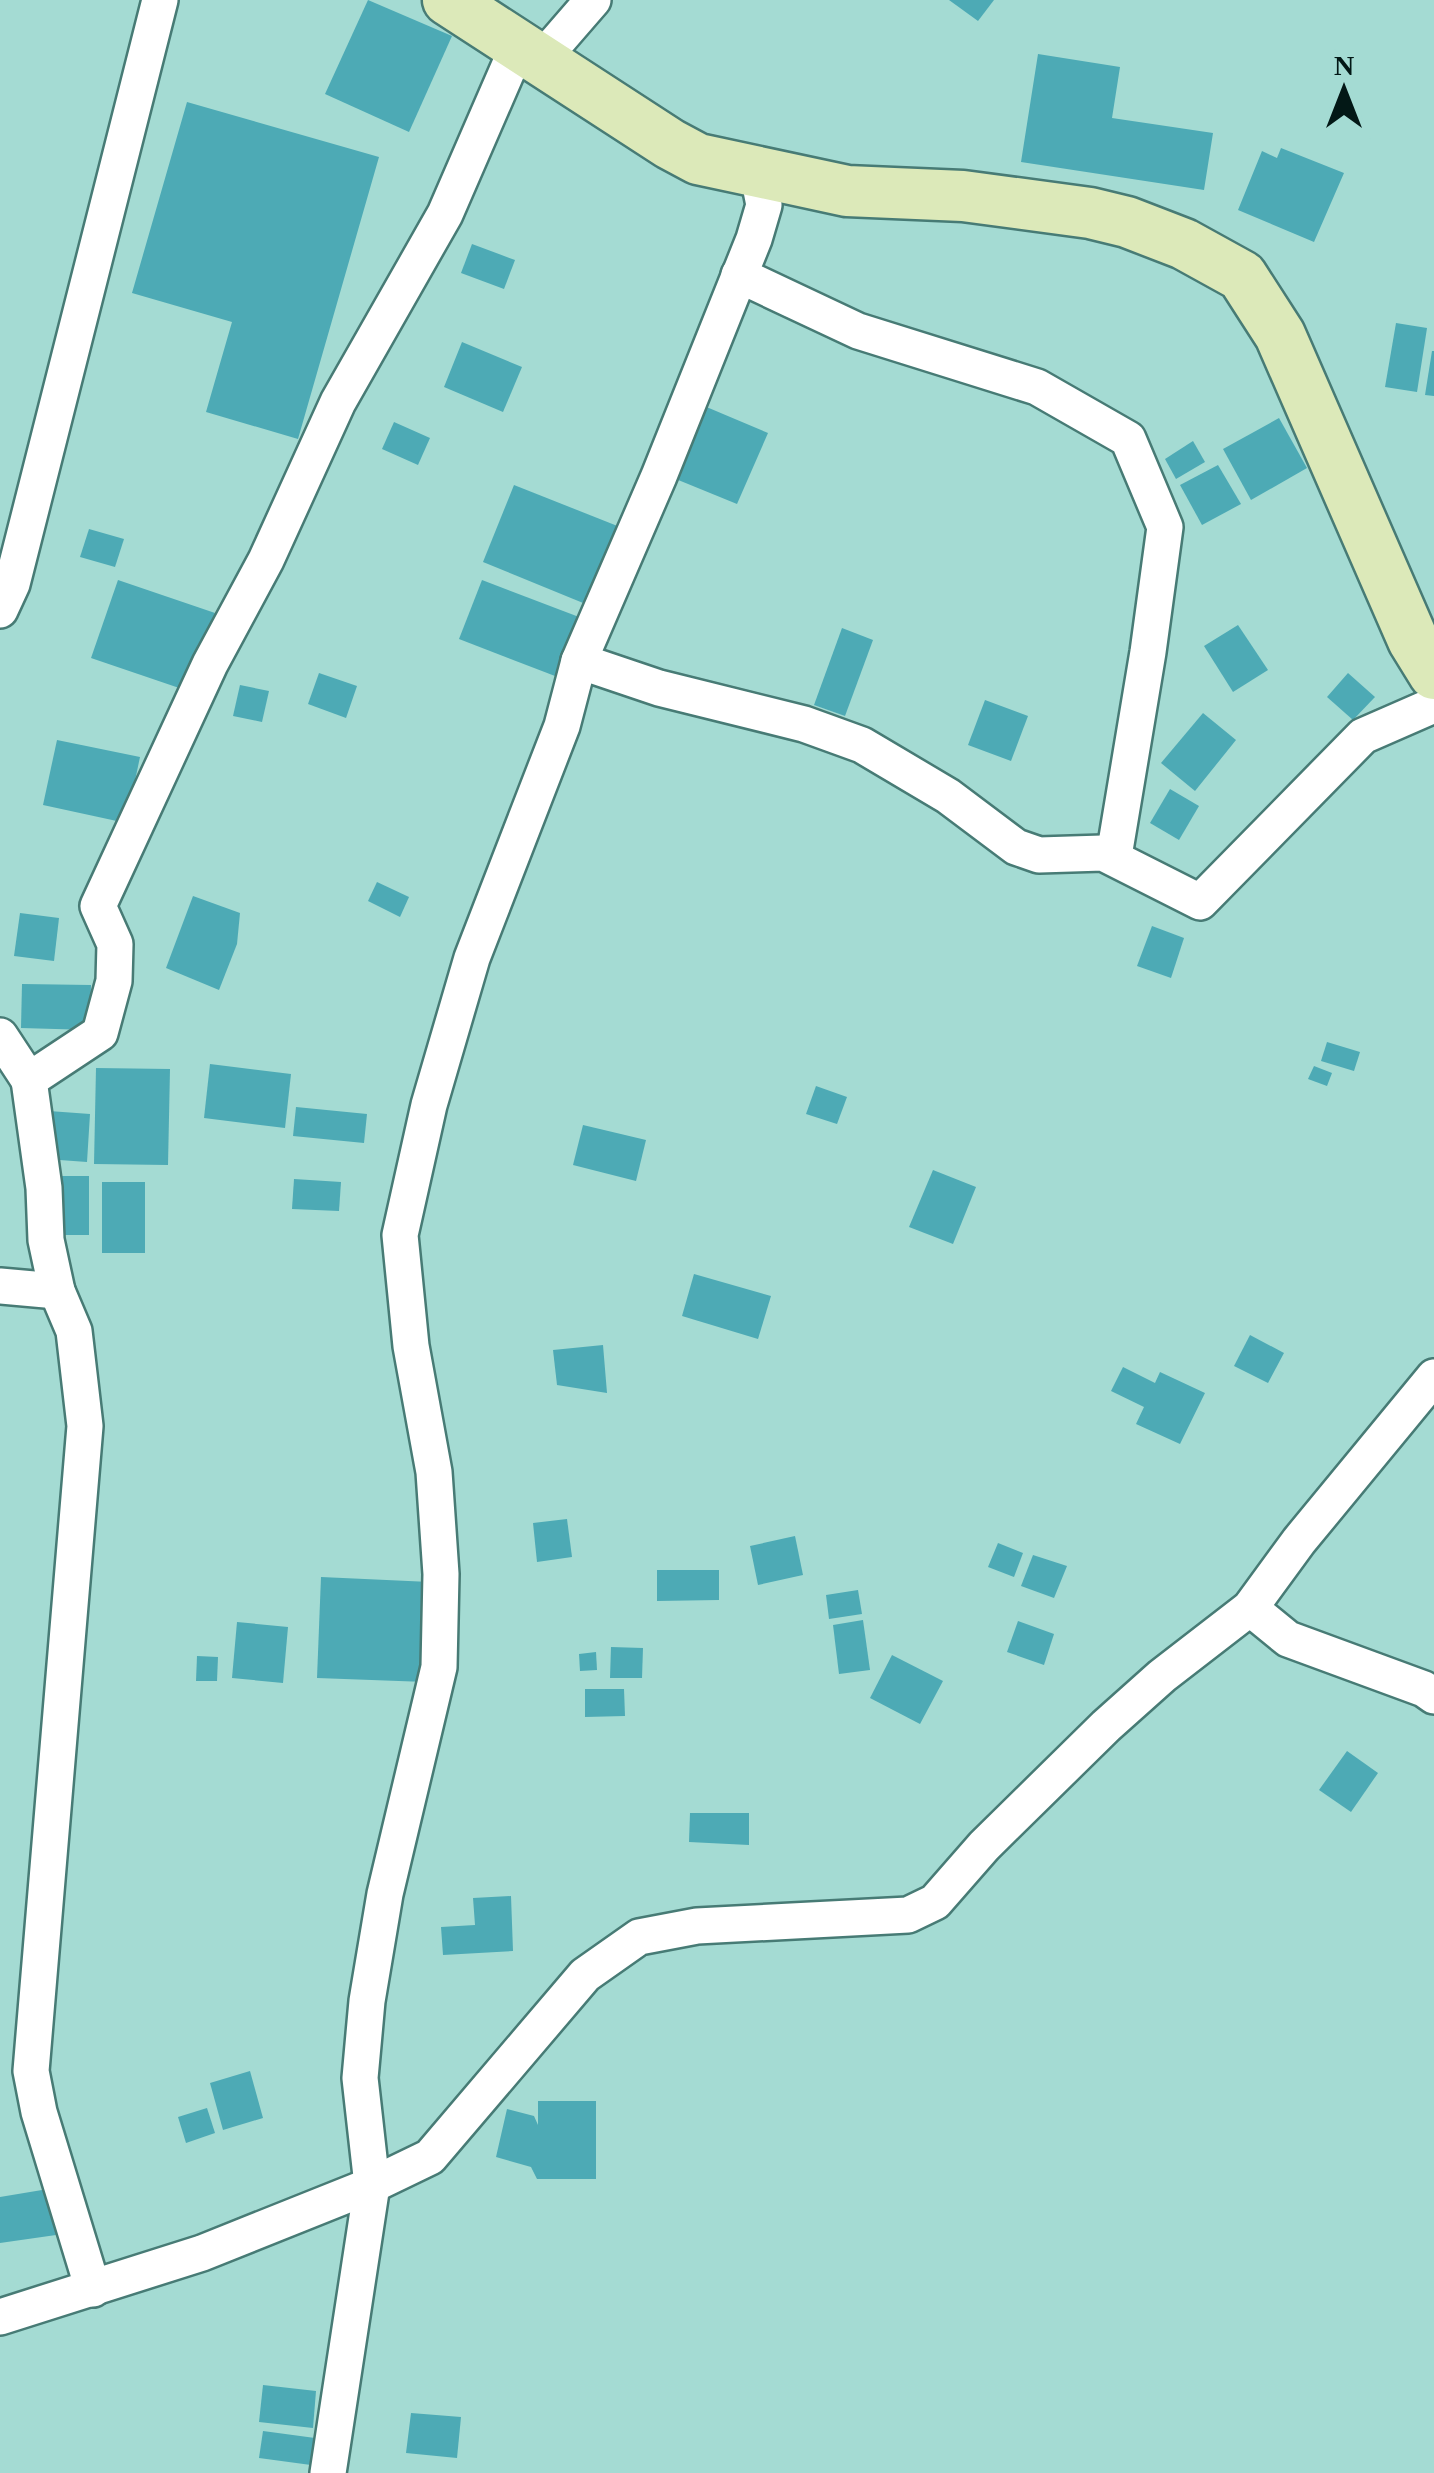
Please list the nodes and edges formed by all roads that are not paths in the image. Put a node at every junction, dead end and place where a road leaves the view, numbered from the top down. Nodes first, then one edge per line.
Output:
1 (160, 0) edge
2 (448, 0) edge
3 (594, 0) edge
4 (530, 53) junction
5 (757, 170) junction
6 (739, 275) junction
7 (0, 610) edge
8 (579, 661) junction
9 (1434, 674) edge
10 (1434, 705) edge
11 (1114, 856) junction
12 (0, 1036) edge
13 (30, 1080) junction
14 (0, 1286) edge
15 (57, 1292) junction
16 (1434, 1377) edge
17 (1250, 1608) junction
18 (1434, 1696) edge
19 (372, 2185) junction
20 (93, 2288) junction
21 (0, 2317) edge
22 (328, 2473) edge

1 - 7 street
2 - 4 street
3 - 4 street
4 - 5 street
4 - 13 street
5 - 6 street
5 - 9 street
6 - 8 street
6 - 11 street
8 - 11 street
8 - 19 street
10 - 11 street
12 - 13 street
13 - 15 street
14 - 15 street
15 - 20 street
16 - 17 street
17 - 18 street
17 - 19 street
19 - 20 street
19 - 22 street
20 - 21 street

